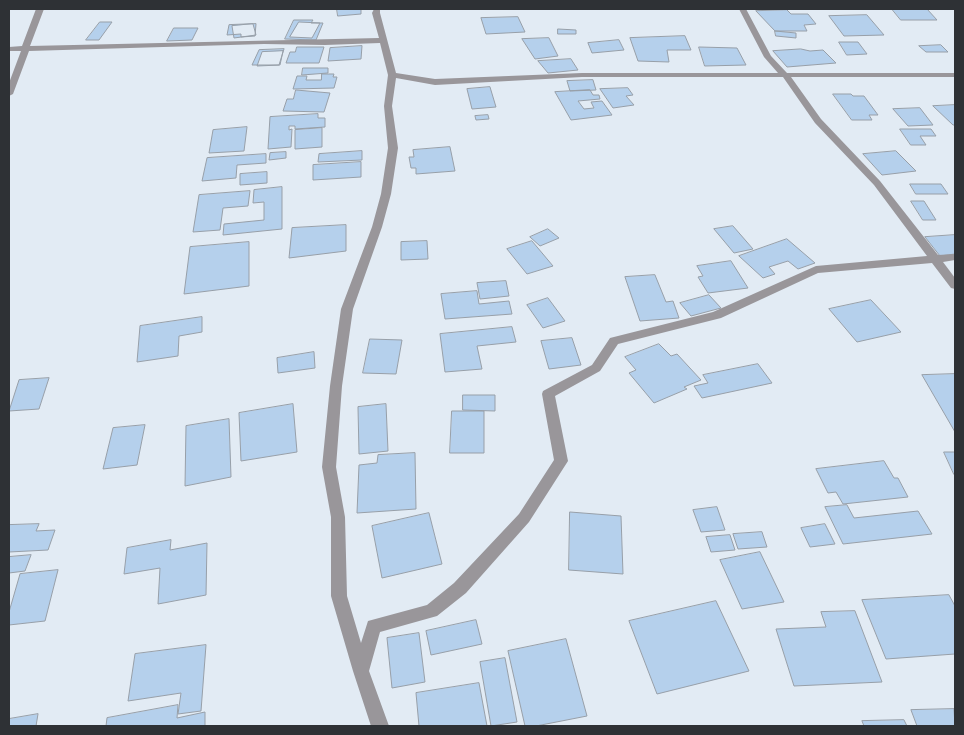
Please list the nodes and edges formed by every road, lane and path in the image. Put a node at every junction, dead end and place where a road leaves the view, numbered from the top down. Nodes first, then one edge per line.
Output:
1 (40, 9) edge
2 (377, 9) edge
3 (743, 9) edge
4 (384, 40) junction
5 (9, 49) edge
6 (24, 50) junction
7 (392, 75) junction
8 (955, 75) edge
9 (786, 76) junction
10 (9, 94) edge
11 (955, 257) edge
12 (936, 260) junction
13 (955, 285) edge
14 (361, 672) junction
15 (380, 726) edge

1 - 6 street
2 - 4 street
3 - 9 street
4 - 6 street
4 - 7 street
5 - 6 street
6 - 10 street
7 - 9 street
7 - 14 street
8 - 9 street
9 - 12 street
11 - 12 street
12 - 13 street
12 - 14 street
14 - 15 street

